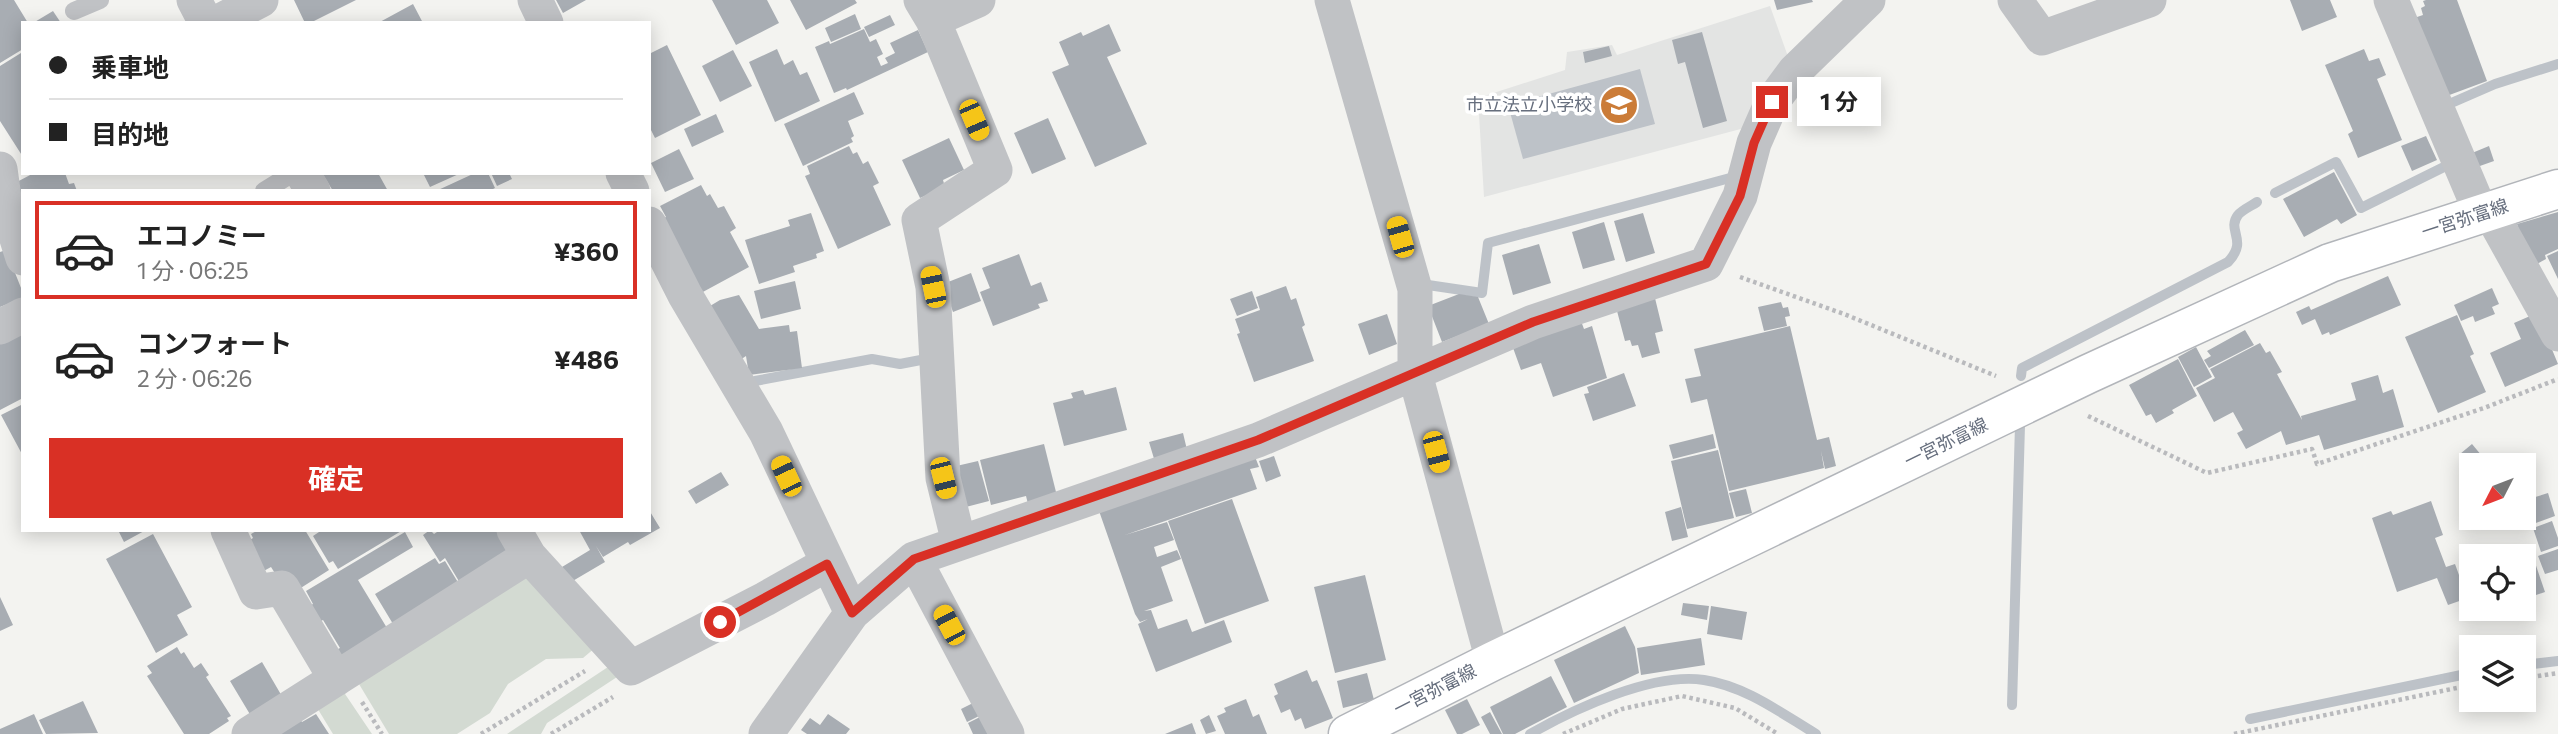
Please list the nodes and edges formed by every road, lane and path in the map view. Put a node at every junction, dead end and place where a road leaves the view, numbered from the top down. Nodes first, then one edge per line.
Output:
1 (100, 0) edge
2 (194, 0) edge
3 (261, 0) edge
4 (535, 0) edge
5 (978, 0) edge
6 (1332, 0) edge
7 (1868, 0) edge
8 (2015, 0) edge
9 (2149, 0) edge
10 (2391, 0) edge
11 (927, 10) edge
12 (74, 12) dead end
13 (205, 21) edge
14 (220, 21) edge
15 (546, 21) edge
16 (0, 169) edge
17 (290, 175) edge
18 (267, 189) edge
19 (2558, 189) edge
20 (2485, 211) junction
21 (651, 228) edge
22 (21, 252) edge
23 (21, 316) edge
24 (0, 327) edge
25 (2558, 334) edge
26 (1415, 373) junction
27 (229, 532) edge
28 (522, 543) edge
29 (959, 543) junction
30 (914, 559) junction
31 (827, 564) junction
32 (852, 613) junction
33 (624, 660) junction
34 (1493, 661) junction
35 (2558, 673) edge
36 (2536, 676) edge
37 (336, 679) junction
38 (2459, 687) edge
39 (249, 734) edge
40 (481, 734) edge
41 (551, 734) edge
42 (766, 734) edge
43 (1007, 734) edge
44 (1348, 734) edge
45 (1563, 734) edge
46 (1778, 734) edge
47 (2234, 734) edge

1 - 12 lane
2 - 13 street
3 - 14 street
4 - 15 street
5 - 11 street
6 - 26 street
7 - 26 street
8 - 9 street
10 - 20 street
11 - 29 street
16 - 22 street
17 - 18 lane
19 - 20 main road, 一宮弥富線
20 - 25 street
20 - 34 main road, 一宮弥富線
21 - 31 street
23 - 24 street
26 - 29 street
26 - 34 street
27 - 37 street
28 - 33 street
28 - 37 street
29 - 30 street
30 - 32 street
30 - 43 street
31 - 32 street
31 - 33 street
32 - 42 street
33 - 40 path
33 - 41 path
34 - 44 main road, 一宮弥富線
35 - 36 path
37 - 39 street
38 - 47 path
45 - 46 path

